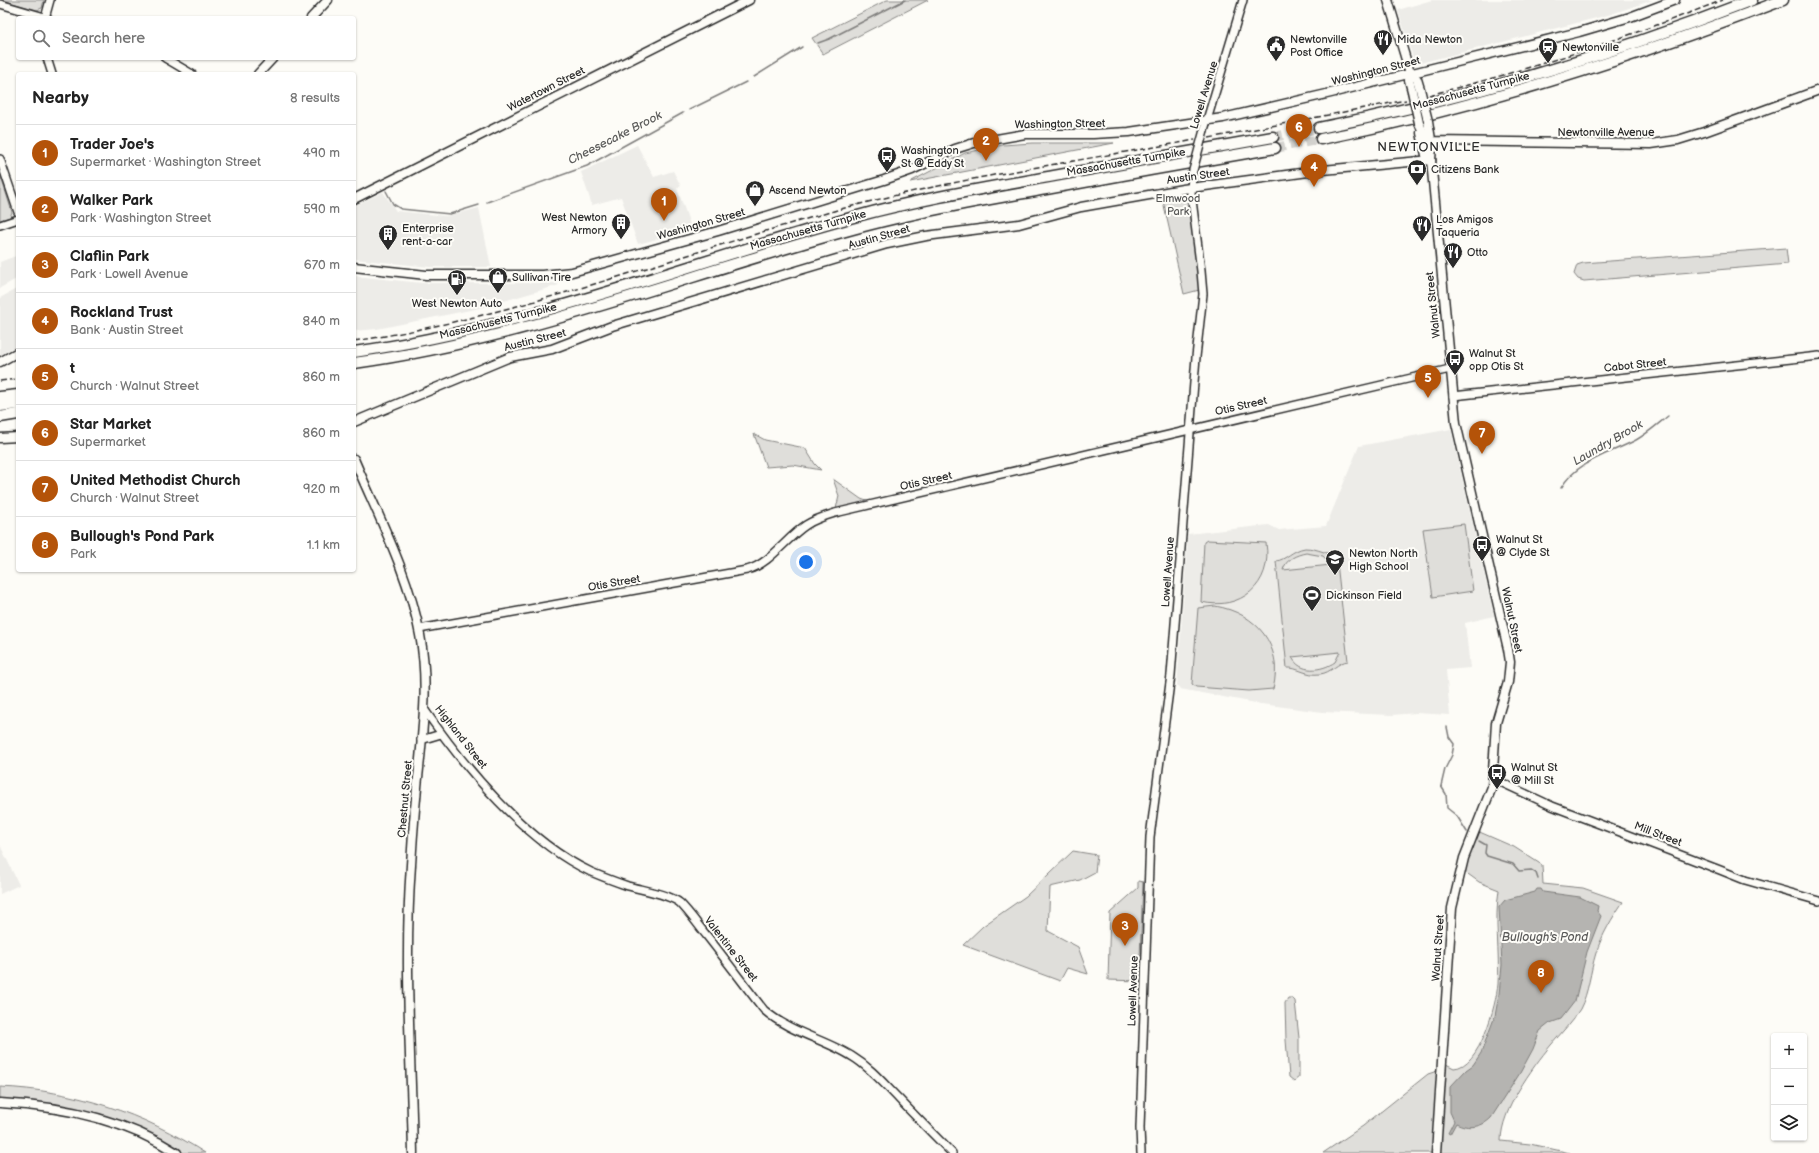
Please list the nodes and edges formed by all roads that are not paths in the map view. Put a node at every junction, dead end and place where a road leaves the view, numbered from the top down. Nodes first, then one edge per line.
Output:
1 (50, 0) edge
2 (328, 0) edge
3 (749, 0) edge
4 (1244, 0) edge
5 (1388, 0) edge
6 (1675, 0) edge
7 (1752, 0) edge
8 (1783, 0) edge
9 (0, 4) edge
10 (39, 16) edge
11 (46, 16) edge
12 (313, 16) edge
13 (48, 60) edge
14 (168, 60) edge
15 (271, 60) edge
16 (51, 72) edge
17 (189, 72) edge
18 (260, 72) edge
19 (1410, 73) junction
20 (1416, 90) junction
21 (1819, 90) edge
22 (1207, 120) junction
23 (1419, 123) junction
24 (1319, 128) tunnel mouth
25 (1273, 137) tunnel mouth
26 (1321, 139) tunnel mouth
27 (1432, 141) junction
28 (1275, 148) tunnel mouth
29 (0, 159) edge
30 (1431, 160) junction
31 (1191, 187) junction
32 (356, 197) edge
33 (16, 206) edge
34 (16, 220) edge
35 (0, 225) edge
36 (356, 267) edge
37 (356, 352) edge
38 (16, 353) edge
39 (1819, 356) edge
40 (0, 362) edge
41 (356, 363) edge
42 (1450, 369) junction
43 (16, 395) edge
44 (1453, 396) junction
45 (0, 397) edge
46 (16, 404) edge
47 (0, 406) edge
48 (16, 414) edge
49 (0, 417) edge
50 (356, 421) edge
51 (1190, 429) junction
52 (16, 437) edge
53 (0, 438) edge
54 (356, 464) edge
55 (419, 629) junction
56 (424, 709) junction
57 (441, 734) junction
58 (422, 740) junction
59 (1494, 779) junction
60 (480, 780) joint
61 (1819, 901) edge
62 (0, 1103) edge
63 (177, 1153) edge
64 (413, 1153) edge
65 (952, 1153) edge
66 (1141, 1153) edge
67 (1436, 1153) edge

1 - 11 street
2 - 12 main road
3 - 32 main road, Watertown Street
4 - 22 street, Lowell Avenue
5 - 19 main road, Walnut Street
6 - 19 main road, Washington Street
7 - 24 highway, Massachusetts Turnpike
8 - 26 highway, Massachusetts Turnpike
9 - 10 street
13 - 16 street
14 - 17 street
15 - 18 main road
19 - 20 main road, Walnut Street
19 - 22 main road, Washington Street
20 - 23 main road, Walnut Street, bridge
20 - 27 main road, Walnut Street, bridge
21 - 27 main road, Newtonville Avenue
22 - 31 street, Lowell Avenue, bridge
22 - 36 main road, Washington Street
23 - 27 main road
23 - 30 main road, Walnut Street
25 - 37 highway, Massachusetts Turnpike
27 - 30 main road, Walnut Street
28 - 41 highway, Massachusetts Turnpike
29 - 33 street
30 - 31 main road, Austin Street
30 - 42 main road, Walnut Street
31 - 50 main road, Austin Street
31 - 51 street, Lowell Avenue
34 - 35 street
38 - 40 main road
39 - 44 street, Cabot Street
42 - 44 main road, Walnut Street
42 - 51 street, Otis Street
43 - 45 highway
44 - 59 main road, Walnut Street
46 - 47 highway
48 - 49 highway
51 - 55 street, Otis Street
51 - 66 street, Lowell Avenue
52 - 53 main road
54 - 55 main road, Chestnut Street
55 - 56 main road, Chestnut Street
56 - 57 street, Highland Street
56 - 58 main road, Chestnut Street
57 - 58 street
57 - 60 street, Highland Street
58 - 64 main road, Chestnut Street
59 - 61 street, Mill Street
59 - 67 main road, Walnut Street
60 - 65 street, Valentine Street
62 - 63 main road

